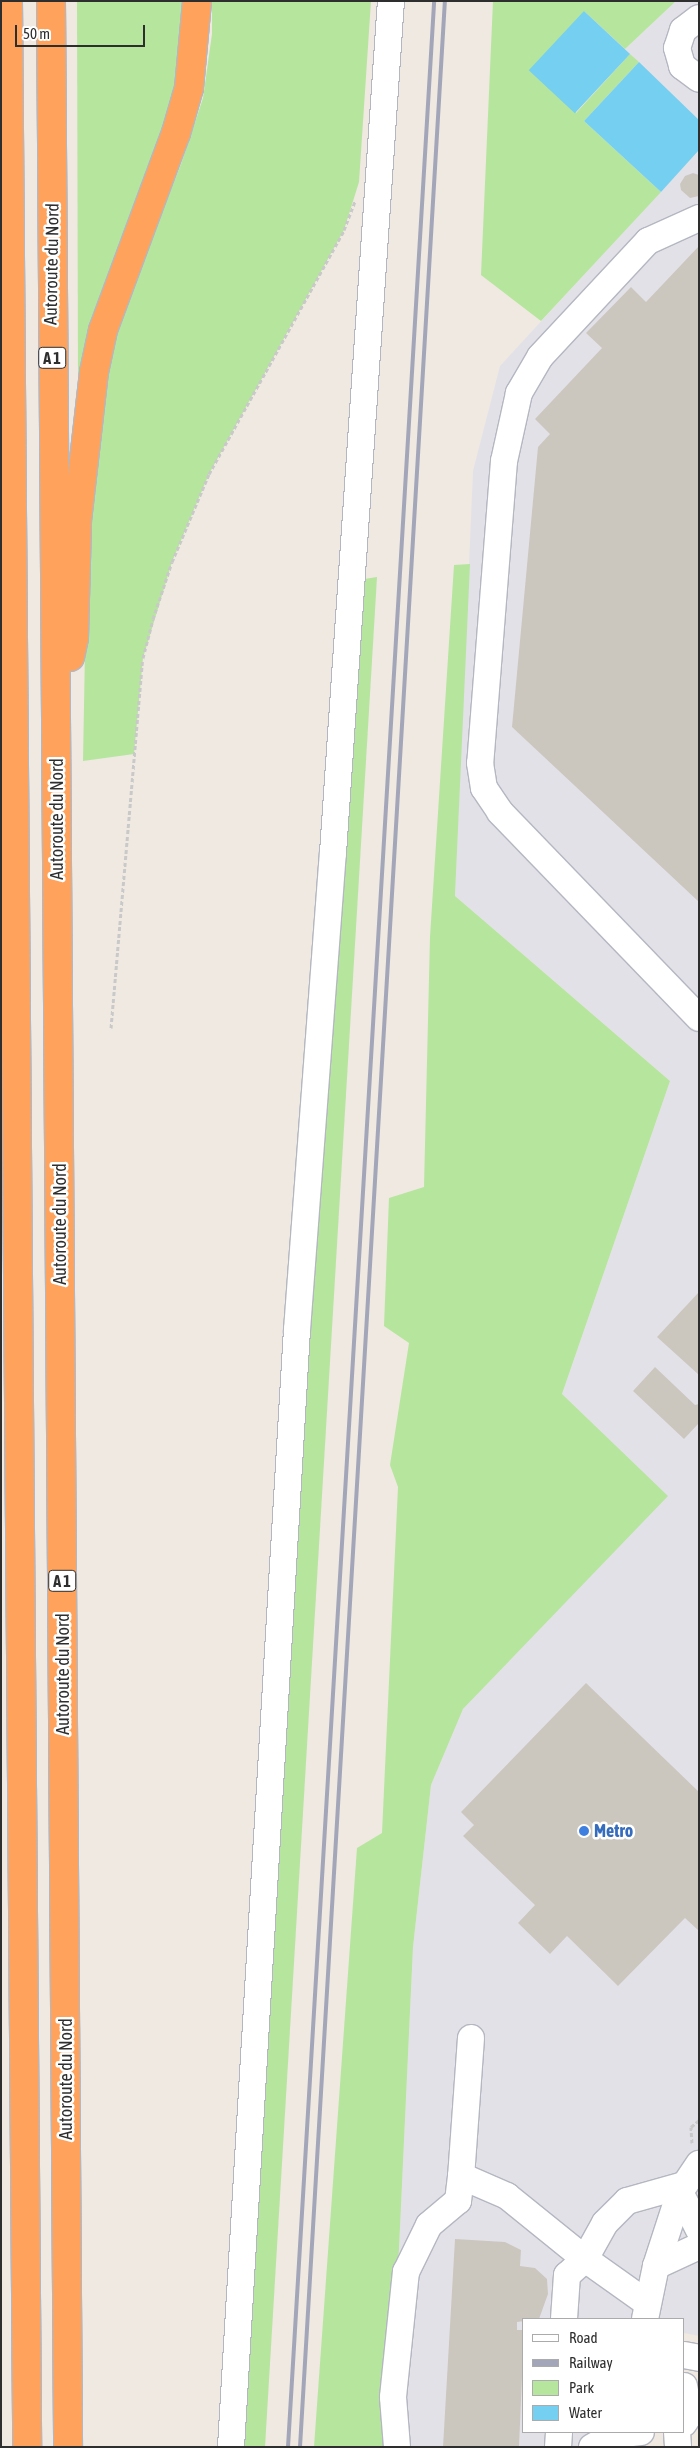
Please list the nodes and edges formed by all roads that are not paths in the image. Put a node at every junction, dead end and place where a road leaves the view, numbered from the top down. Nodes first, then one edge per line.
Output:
1 (8, 1) edge
2 (51, 1) edge
3 (197, 1) edge
4 (391, 1) edge
5 (699, 18) edge
6 (699, 79) edge
7 (699, 218) edge
8 (1, 630) edge
9 (14, 672) junction
10 (56, 715) junction
11 (699, 1018) edge
12 (471, 2038) dead end
13 (699, 2164) edge
14 (461, 2176) junction
15 (682, 2188) junction
16 (699, 2230) edge
17 (699, 2246) edge
18 (585, 2259) junction
19 (656, 2266) junction
20 (646, 2311) edge
21 (564, 2318) edge
22 (685, 2355) edge
23 (699, 2358) edge
24 (685, 2391) edge
25 (685, 2422) edge
26 (559, 2433) edge
27 (633, 2433) edge
28 (642, 2433) edge
29 (677, 2433) edge
30 (27, 2447) edge
31 (68, 2447) edge
32 (231, 2447) edge
33 (397, 2447) edge
34 (558, 2447) edge
35 (592, 2447) edge
36 (645, 2447) edge
37 (678, 2447) edge

1 - 9 highway, A 1
2 - 10 highway, Autoroute du Nord / A 1
3 - 10 highway
4 - 32 street
5 - 6 street
7 - 11 street
8 - 9 highway
9 - 30 highway, A 1
10 - 31 highway, Autoroute du Nord / A 1
12 - 14 street
13 - 15 street
14 - 18 street
14 - 33 street
15 - 16 street
15 - 18 street
15 - 19 street
17 - 19 street
18 - 20 street
18 - 21 street
19 - 20 street
22 - 23 street
24 - 25 street
26 - 34 street
27 - 35 street
28 - 36 street
29 - 37 street

